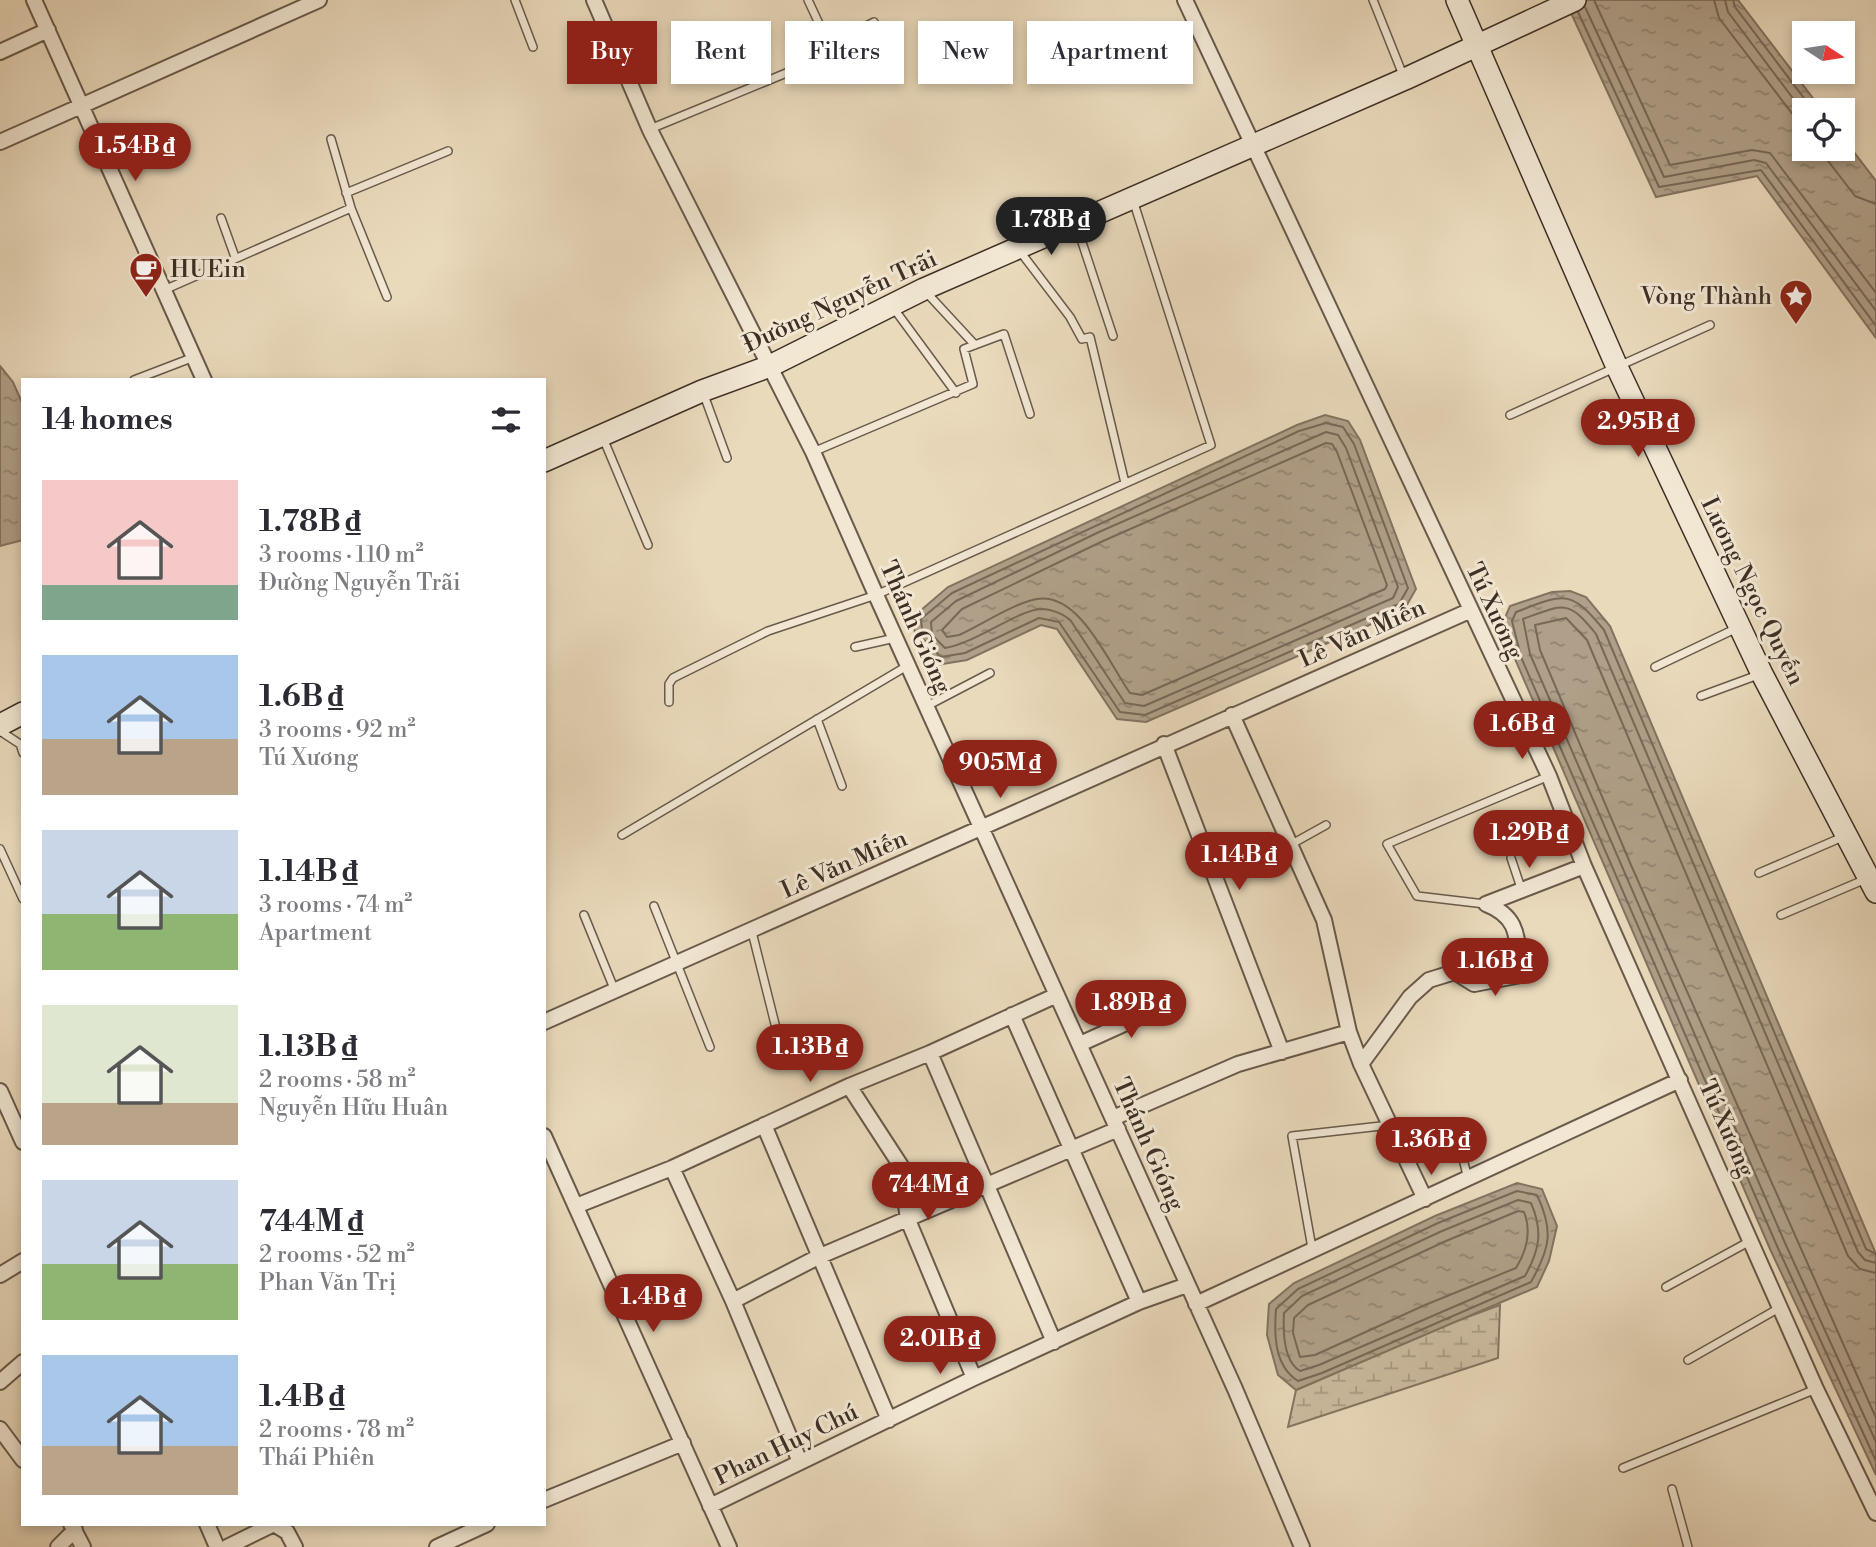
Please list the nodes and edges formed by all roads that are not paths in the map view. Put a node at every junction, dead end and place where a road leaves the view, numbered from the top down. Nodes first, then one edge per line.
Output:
1 (34, 0) edge
2 (319, 0) edge
3 (515, 0) edge
4 (594, 0) edge
5 (808, 0) edge
6 (1185, 0) edge
7 (1373, 0) edge
8 (1457, 0) edge
9 (1571, 2) edge
10 (818, 21) edge
11 (48, 30) junction
12 (1478, 46) junction
13 (533, 47) dead end
14 (0, 52) edge
15 (785, 74) edge
16 (1405, 79) junction
17 (81, 105) junction
18 (650, 130) junction
19 (331, 139) dead end
20 (0, 142) edge
21 (1253, 144) junction
22 (448, 151) dead end
23 (346, 193) junction
24 (1132, 196) junction
25 (351, 208) junction
26 (221, 218) dead end
27 (1076, 223) junction
28 (1018, 249) junction
29 (235, 257) junction
30 (924, 289) junction
31 (164, 290) junction
32 (387, 297) dead end
33 (891, 305) junction
34 (1710, 325) dead end
35 (1113, 336) dead end
36 (975, 345) junction
37 (194, 357) junction
38 (770, 366) junction
39 (1618, 367) junction
40 (139, 378) edge
41 (203, 378) edge
42 (702, 391) junction
43 (956, 393) junction
44 (1030, 414) dead end
45 (1510, 415) dead end
46 (602, 435) junction
47 (813, 452) junction
48 (727, 458) dead end
49 (546, 460) edge
50 (1125, 483) junction
51 (648, 545) dead end
52 (876, 595) junction
53 (1469, 611) junction
54 (1741, 626) junction
55 (896, 638) junction
56 (855, 648) dead end
57 (908, 666) junction
58 (1655, 667) dead end
59 (990, 673) dead end
60 (1762, 674) junction
61 (1701, 696) dead end
62 (669, 702) dead end
63 (927, 706) junction
64 (21, 714) edge
65 (1232, 715) junction
66 (817, 719) junction
67 (0, 725) edge
68 (0, 731) edge
69 (1164, 744) junction
70 (21, 747) edge
71 (1549, 776) junction
72 (842, 786) dead end
73 (1326, 825) dead end
74 (982, 827) junction
75 (622, 835) dead end
76 (1849, 835) junction
77 (1289, 845) junction
78 (0, 849) edge
79 (1511, 858) dead end
80 (1584, 866) junction
81 (1759, 873) dead end
82 (1873, 885) edge
83 (1523, 892) junction
84 (21, 895) edge
85 (1486, 904) junction
86 (654, 906) dead end
87 (584, 915) dead end
88 (1781, 915) dead end
89 (752, 932) junction
90 (678, 964) junction
91 (615, 991) junction
92 (1058, 995) junction
93 (1168, 1004) dead end
94 (1013, 1015) junction
95 (546, 1021) edge
96 (1349, 1032) junction
97 (779, 1040) dead end
98 (1080, 1044) junction
99 (710, 1047) dead end
100 (1282, 1052) junction
101 (930, 1053) junction
102 (1360, 1064) junction
103 (1680, 1080) junction
104 (849, 1086) junction
105 (0, 1091) edge
106 (1115, 1124) junction
107 (764, 1125) junction
108 (1390, 1125) junction
109 (1455, 1127) dead end
110 (21, 1138) edge
111 (546, 1140) edge
112 (1073, 1148) junction
113 (672, 1168) junction
114 (1469, 1180) junction
115 (987, 1184) junction
116 (1425, 1199) junction
117 (576, 1206) junction
118 (908, 1220) junction
119 (1752, 1240) junction
120 (1312, 1248) junction
121 (818, 1257) junction
122 (21, 1262) edge
123 (1, 1271) edge
124 (1187, 1285) junction
125 (1666, 1287) dead end
126 (733, 1301) junction
127 (1139, 1302) junction
128 (1196, 1304) junction
129 (1781, 1307) junction
130 (1055, 1342) junction
131 (1688, 1360) dead end
132 (21, 1364) edge
133 (974, 1378) junction
134 (0, 1382) edge
135 (1816, 1389) junction
136 (889, 1420) junction
137 (0, 1429) edge
138 (683, 1443) junction
139 (21, 1457) edge
140 (800, 1462) junction
141 (1623, 1468) dead end
142 (1672, 1489) dead end
143 (546, 1499) edge
144 (710, 1506) junction
145 (1876, 1513) edge
146 (208, 1526) edge
147 (270, 1526) edge
148 (483, 1526) edge
149 (73, 1527) edge
150 (289, 1527) edge
151 (58, 1547) edge
152 (83, 1547) edge
153 (217, 1547) edge
154 (227, 1547) edge
155 (295, 1547) edge
156 (437, 1547) edge
157 (729, 1547) edge
158 (1302, 1547) edge
159 (1688, 1547) edge

1 - 11 street
2 - 17 street
3 - 13 lane
4 - 18 street, Thánh Gióng
5 - 10 lane
6 - 21 street, Tú Xương
7 - 16 lane
8 - 12 main road, Lương Ngọc Quyến
9 - 12 main road, Đường Nguyễn Trãi
11 - 14 street
11 - 17 street
12 - 16 main road, Đường Nguyễn Trãi
12 - 39 main road, Lương Ngọc Quyến
15 - 18 lane
16 - 21 main road, Đường Nguyễn Trãi
17 - 20 street
17 - 31 street
18 - 38 street, Thánh Gióng
19 - 23 lane
21 - 24 main road, Đường Nguyễn Trãi
21 - 53 street, Tú Xương
22 - 23 lane
23 - 25 lane
24 - 27 main road, Đường Nguyễn Trãi
24 - 50 lane
25 - 29 lane
25 - 32 lane
26 - 29 lane
27 - 28 main road, Đường Nguyễn Trãi
27 - 35 lane
28 - 30 main road, Đường Nguyễn Trãi
28 - 50 lane
29 - 31 lane
30 - 33 main road, Đường Nguyễn Trãi
30 - 36 lane
31 - 37 street
33 - 38 main road, Đường Nguyễn Trãi
33 - 43 lane
34 - 39 lane
36 - 43 lane
36 - 44 lane
37 - 40 lane
37 - 41 street
38 - 42 main road, Đường Nguyễn Trãi
38 - 47 street, Thánh Gióng
39 - 45 lane
39 - 54 main road, Lương Ngọc Quyến
42 - 46 main road, Đường Nguyễn Trãi
42 - 48 lane
43 - 47 lane
46 - 49 main road, Đường Nguyễn Trãi
46 - 51 lane
47 - 52 street, Thánh Gióng
50 - 52 lane
52 - 55 street, Thánh Gióng
52 - 62 lane
53 - 65 street, Lê Văn Miến
53 - 71 street, Tú Xương
54 - 58 lane
54 - 60 main road, Lương Ngọc Quyến
55 - 56 lane
55 - 57 street, Thánh Gióng
57 - 63 street, Thánh Gióng
57 - 66 lane
59 - 63 lane
60 - 61 lane
60 - 76 main road, Lương Ngọc Quyến
63 - 74 street, Thánh Gióng
64 - 67 main road
65 - 69 street, Lê Văn Miến
65 - 77 street
66 - 72 lane
66 - 75 lane
68 - 70 lane
69 - 74 street, Lê Văn Miến
69 - 100 street
71 - 80 street, Tú Xương
71 - 85 lane
73 - 77 lane
74 - 89 street, Lê Văn Miến
74 - 92 street, Thánh Gióng
76 - 81 lane
76 - 82 main road, Lương Ngọc Quyến
77 - 96 street
78 - 84 lane
79 - 83 lane
80 - 83 street
80 - 103 street, Tú Xương
82 - 88 lane
83 - 85 street
85 - 102 street
86 - 90 lane
87 - 91 lane
89 - 90 street, Lê Văn Miến
89 - 97 lane
90 - 91 street, Lê Văn Miến
90 - 99 lane
91 - 95 street, Lê Văn Miến
92 - 94 street
92 - 98 street, Thánh Gióng
93 - 98 street
94 - 101 street
94 - 112 street
96 - 100 street
96 - 102 street
98 - 106 street, Thánh Gióng
100 - 106 street
101 - 104 street
101 - 115 street
102 - 108 street
103 - 114 street
103 - 119 street, Tú Xương
104 - 107 street
104 - 118 street
105 - 110 street
106 - 112 street
106 - 124 street, Thánh Gióng
107 - 113 street
107 - 121 street
108 - 116 street
108 - 120 lane
109 - 114 lane
111 - 117 street
112 - 115 street
112 - 127 street
113 - 117 street
113 - 126 street
114 - 116 street
115 - 118 street
115 - 130 street
116 - 120 street
117 - 138 street
118 - 121 street
118 - 133 street
119 - 125 lane
119 - 129 street, Tú Xương
120 - 128 street
121 - 126 street
121 - 136 street
122 - 123 street
124 - 127 street, Phan Huy Chú
124 - 128 street, Thánh Gióng
126 - 140 street
127 - 130 street, Phan Huy Chú
128 - 158 street, Thánh Gióng
129 - 131 lane
129 - 135 street, Tú Xương
130 - 133 street, Phan Huy Chú
132 - 134 street
133 - 136 street, Phan Huy Chú
135 - 141 lane
135 - 145 street, Tú Xương
136 - 140 street, Phan Huy Chú
137 - 139 street
138 - 143 street
138 - 144 street
140 - 144 street, Phan Huy Chú
142 - 159 lane
144 - 157 street
146 - 153 street
147 - 154 street
148 - 156 street
149 - 151 street
149 - 152 street
150 - 155 street

